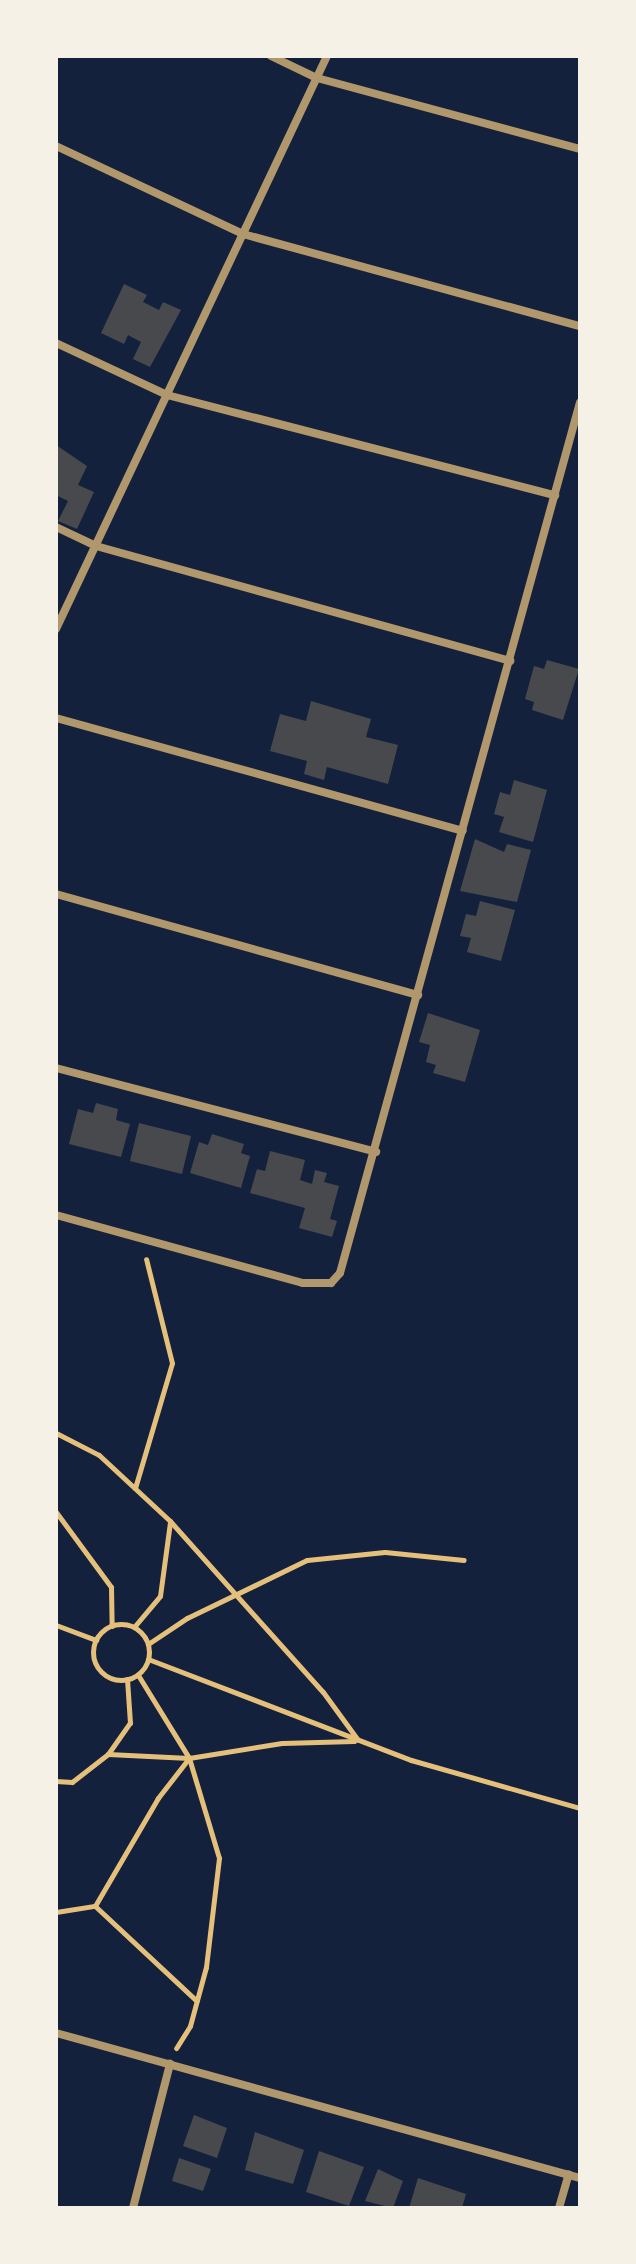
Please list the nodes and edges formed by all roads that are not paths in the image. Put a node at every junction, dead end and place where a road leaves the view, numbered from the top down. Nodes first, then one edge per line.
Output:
1 (271, 56) edge
2 (327, 56) edge
3 (317, 78) junction
4 (56, 146) edge
5 (580, 149) edge
6 (243, 234) junction
7 (580, 326) edge
8 (56, 343) edge
9 (167, 395) junction
10 (580, 402) edge
11 (555, 495) junction
12 (56, 527) edge
13 (96, 546) junction
14 (56, 629) edge
15 (510, 661) junction
16 (56, 718) edge
17 (463, 831) junction
18 (56, 894) edge
19 (418, 995) junction
20 (56, 1068) edge
21 (376, 1152) junction
22 (56, 1215) edge
23 (56, 2033) edge
24 (170, 2064) junction
25 (569, 2174) junction
26 (580, 2178) edge
27 (133, 2208) edge
28 (559, 2208) edge

1 - 3 street
2 - 3 street
3 - 5 street
3 - 6 street
4 - 6 street
6 - 7 street
6 - 9 street
8 - 9 street
9 - 11 street
9 - 13 street
10 - 11 street
11 - 15 street
12 - 13 street
13 - 14 street
13 - 15 street
15 - 17 street
16 - 17 street
17 - 19 street
18 - 19 street
19 - 21 street
20 - 21 street
21 - 22 street
23 - 24 street
24 - 25 street
24 - 27 street
25 - 26 street
25 - 28 street

